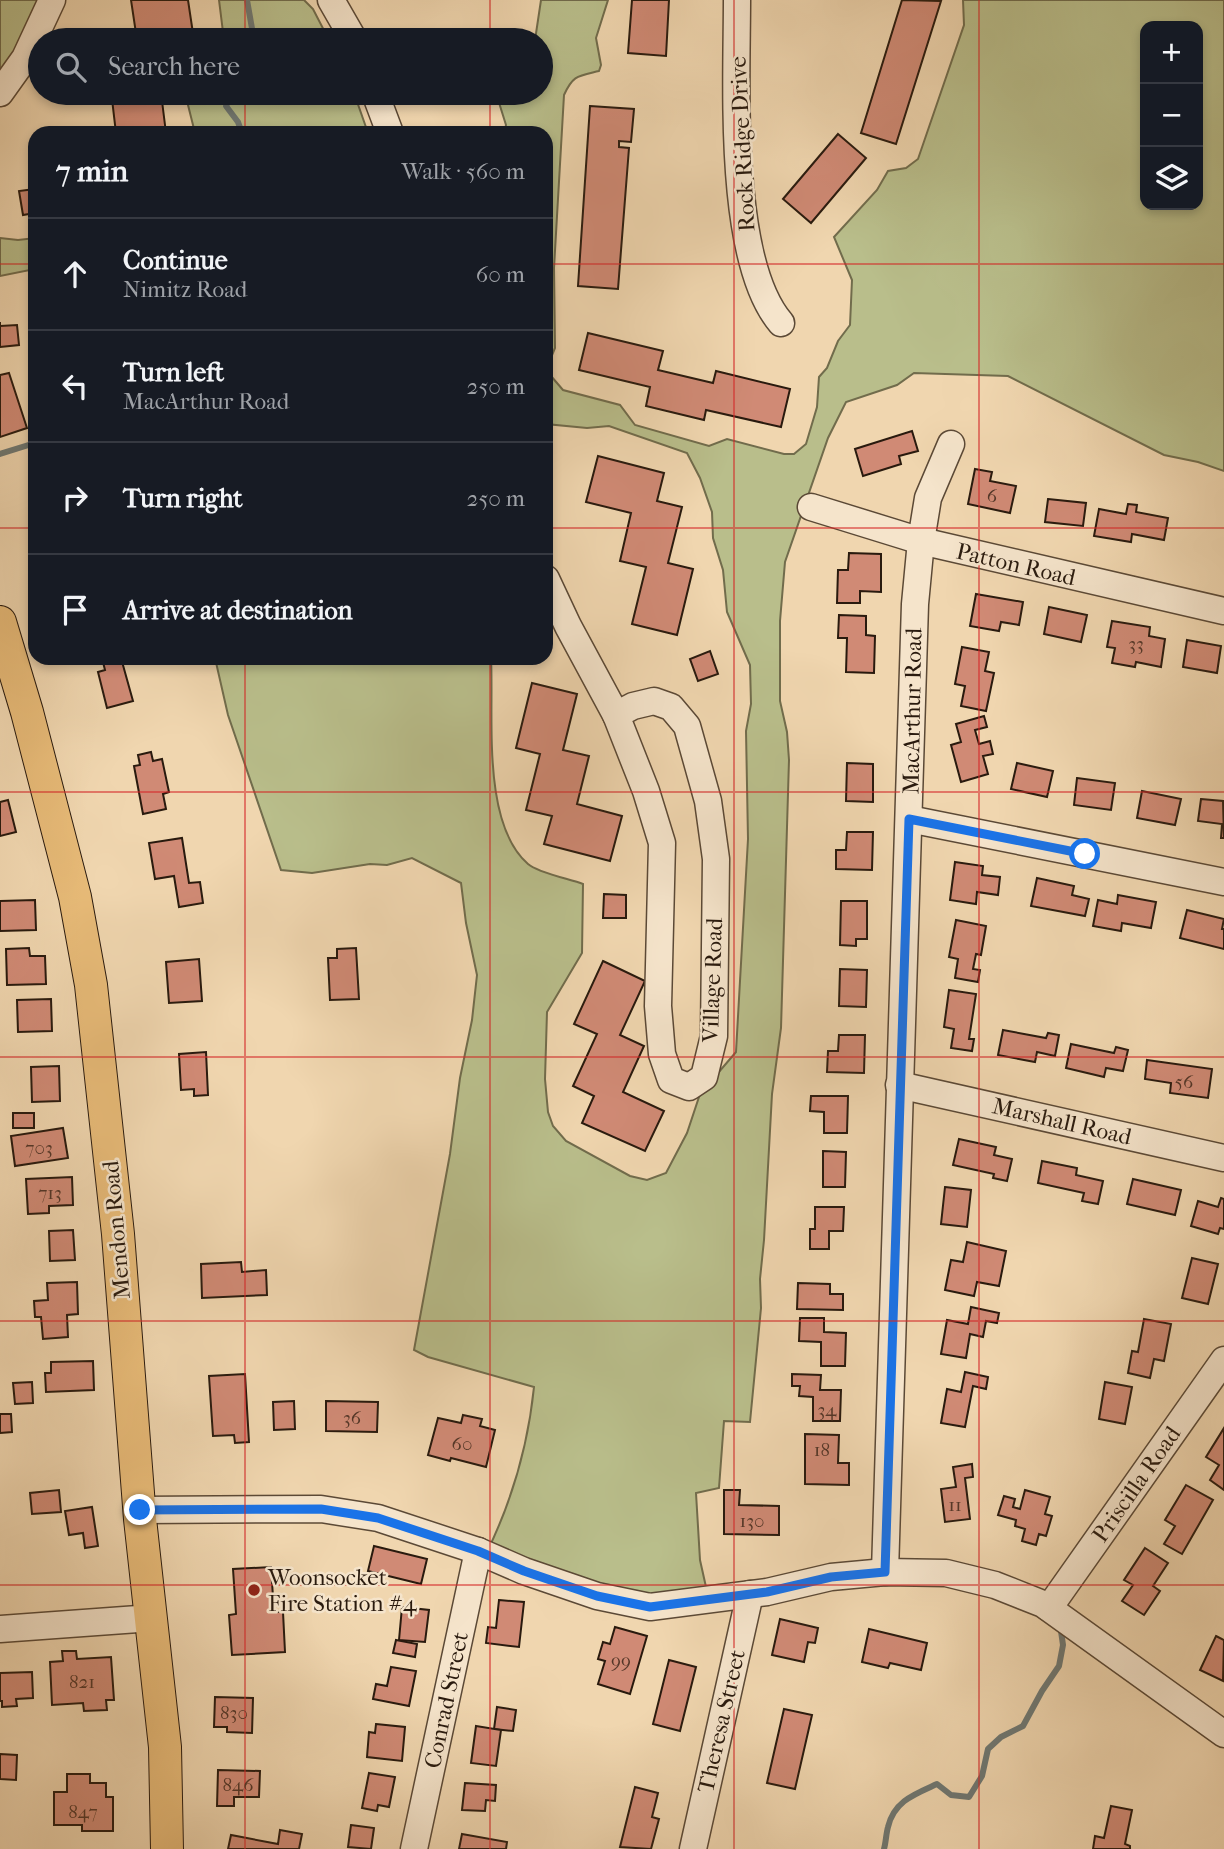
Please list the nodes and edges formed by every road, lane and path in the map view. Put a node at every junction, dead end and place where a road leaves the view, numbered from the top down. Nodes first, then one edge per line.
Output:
1 (52, 0) edge
2 (331, 0) edge
3 (737, 0) edge
4 (39, 28) edge
5 (347, 28) edge
6 (28, 52) edge
7 (0, 93) edge
8 (380, 105) edge
9 (387, 126) edge
10 (781, 323) dead end
11 (951, 444) dead end
12 (811, 507) dead end
13 (920, 541) junction
14 (553, 594) edge
15 (1224, 611) edge
16 (2, 636) edge
17 (616, 715) junction
18 (909, 819) junction
19 (1224, 882) edge
20 (900, 1085) junction
21 (1224, 1158) edge
22 (1224, 1360) edge
23 (140, 1510) junction
24 (478, 1551) junction
25 (885, 1572) junction
26 (750, 1594) junction
27 (1049, 1608) junction
28 (152, 1618) junction
29 (0, 1629) edge
30 (1224, 1734) edge
31 (167, 1849) edge
32 (414, 1849) edge
33 (693, 1849) edge

1 - 4 street
2 - 5 street
3 - 10 street, Rock Ridge Drive
6 - 7 street
8 - 9 street
11 - 13 street, MacArthur Road
12 - 13 street, Patton Road
13 - 15 street, Patton Road
13 - 18 street, MacArthur Road
14 - 17 street, Village Road
16 - 23 main road, Mendon Road
17 - 17 street, Village Road
18 - 19 street
18 - 20 street, MacArthur Road
20 - 21 street, Marshall Road
20 - 25 street, MacArthur Road
22 - 27 street, Priscilla Road
23 - 24 street
23 - 28 main road, Mendon Road
24 - 26 street
24 - 32 street, Conrad Street
25 - 26 street
25 - 27 street
26 - 33 street, Theresa Street
27 - 30 street
28 - 29 street
28 - 31 main road, Mendon Road

